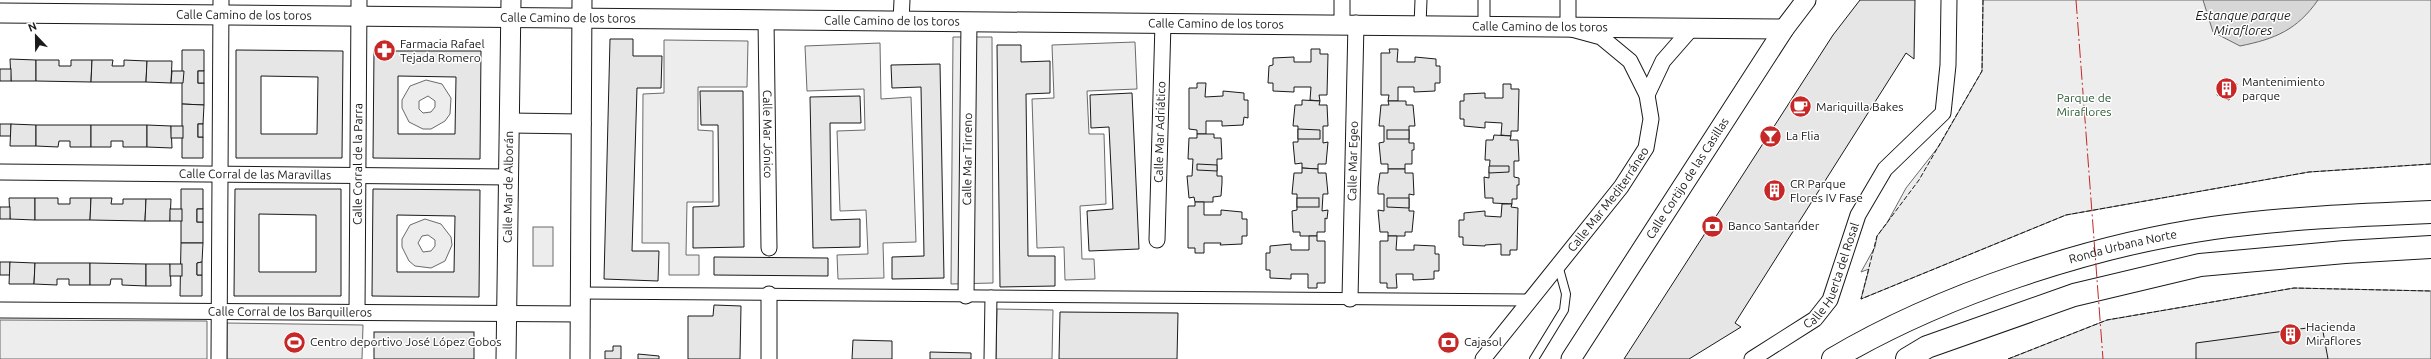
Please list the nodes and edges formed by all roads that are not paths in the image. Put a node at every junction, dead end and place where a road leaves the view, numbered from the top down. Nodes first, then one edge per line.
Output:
1 (902, 0) edge
2 (1342, 0) edge
3 (1421, 0) edge
4 (1484, 0) edge
5 (1568, 0) edge
6 (1806, 0) edge
7 (1948, 0) edge
8 (221, 7) edge
9 (359, 7) edge
10 (511, 8) edge
11 (582, 8) edge
12 (0, 13) edge
13 (766, 19) junction
14 (901, 21) junction
15 (970, 21) junction
16 (1163, 23) junction
17 (1349, 23) junction
18 (1420, 25) junction
19 (1484, 26) junction
20 (1568, 28) junction
21 (1784, 29) junction
22 (1691, 30) junction
23 (1647, 95) junction
24 (510, 123) junction
25 (581, 124) junction
26 (0, 172) edge
27 (220, 174) junction
28 (358, 175) junction
29 (510, 177) junction
30 (2431, 212) edge
31 (1157, 240) dead end
32 (2431, 247) edge
33 (769, 248) dead end
34 (1558, 265) junction
35 (580, 293) junction
36 (769, 294) junction
37 (966, 296) junction
38 (991, 296) junction
39 (1350, 299) junction
40 (1530, 300) junction
41 (0, 310) edge
42 (219, 311) junction
43 (357, 312) junction
44 (507, 313) junction
45 (580, 314) junction
46 (219, 359) edge
47 (506, 359) edge
48 (580, 359) edge
49 (769, 359) edge
50 (990, 359) edge
51 (1483, 359) edge
52 (1534, 359) edge
53 (1571, 359) edge
54 (1752, 359) edge
55 (1833, 359) edge
56 (1907, 359) edge

1 - 14 street
2 - 17 street, Calle Mar Egeo
3 - 18 street
4 - 19 street
5 - 20 street
6 - 21 street, Calle Cortijo de las Casillas
7 - 54 street, Calle Huerta del Rosal
8 - 9 street, Calle Camino de los toros
8 - 12 street, Calle Camino de los toros
8 - 27 street
9 - 10 street, Calle Camino de los toros
9 - 28 street, Calle Corral de la Parra
10 - 11 street, Calle Camino de los toros
10 - 24 street, Calle Mar de Alborán
11 - 13 street, Calle Camino de los toros
11 - 25 street
13 - 14 street, Calle Camino de los toros
13 - 33 street, Calle Mar Jónico
14 - 15 street, Calle Camino de los toros
15 - 16 street, Calle Camino de los toros
15 - 37 street, Calle Mar Tirreno
16 - 17 street, Calle Camino de los toros
16 - 31 street, Calle Mar Adriático
17 - 18 street, Calle Camino de los toros
17 - 39 street, Calle Mar Egeo
18 - 19 street, Calle Camino de los toros
19 - 20 street, Calle Camino de los toros
20 - 22 street, Calle Camino de los toros
20 - 23 street, Calle Mar Mediterráneo
21 - 22 street, Calle Camino de los toros
21 - 53 street, Calle Cortijo de las Casillas
22 - 23 street
23 - 34 street, Calle Mar Mediterráneo
24 - 25 street
24 - 29 street, Calle Mar de Alborán
25 - 35 street
26 - 27 street, Calle Corral de las Maravillas
27 - 28 street, Calle Corral de las Maravillas
27 - 42 street
28 - 29 street, Calle Corral de las Maravillas
28 - 43 street, Calle Corral de la Parra
29 - 44 street, Calle Mar de Alborán
30 - 55 main road, Ronda Urbana Norte
32 - 56 main road
34 - 40 street, Calle Mar Mediterráneo
34 - 52 lane
35 - 36 street
35 - 45 street
36 - 37 street
36 - 49 street
37 - 38 street
38 - 39 street
38 - 50 street
39 - 40 street
40 - 51 street, Calle Mar Mediterráneo
41 - 42 street, Calle Corral de los Barquilleros
42 - 43 street, Calle Corral de los Barquilleros
42 - 46 street
43 - 44 street, Calle Corral de los Barquilleros
44 - 45 street, Calle Corral de los Barquilleros
44 - 47 street, Calle Mar de Alborán
45 - 48 street

